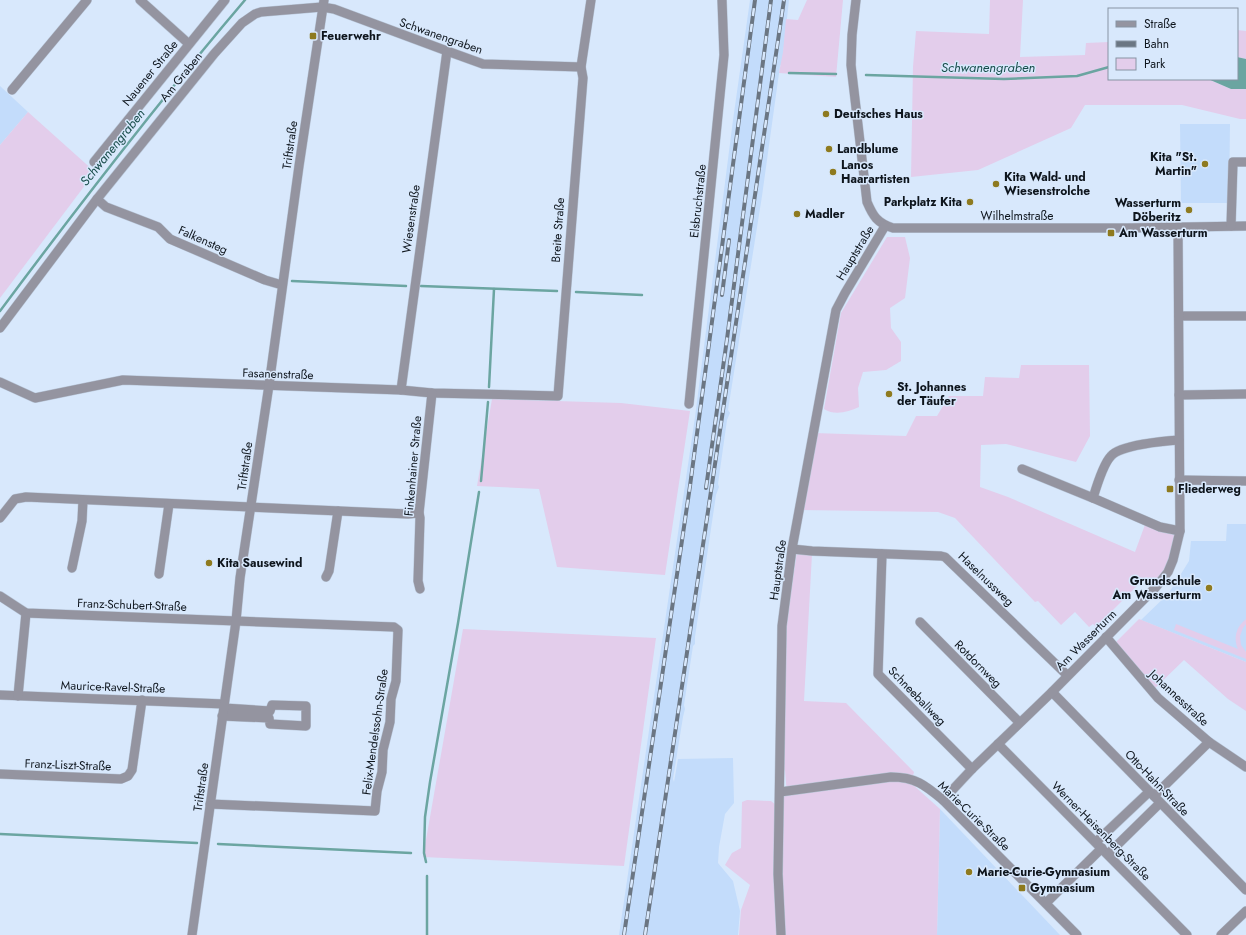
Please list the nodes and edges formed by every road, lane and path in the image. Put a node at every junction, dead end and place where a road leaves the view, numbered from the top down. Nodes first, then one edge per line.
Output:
1 (87, 0) edge
2 (140, 0) edge
3 (225, 0) edge
4 (591, 0) edge
5 (722, 0) edge
6 (856, 0) edge
7 (323, 4) edge
8 (189, 44) junction
9 (447, 52) junction
10 (581, 67) junction
11 (12, 90) dead end
12 (94, 162) dead end
13 (1246, 162) edge
14 (97, 199) junction
15 (885, 226) junction
16 (1231, 226) junction
17 (1246, 226) edge
18 (1178, 227) junction
19 (282, 285) junction
20 (1179, 316) junction
21 (1246, 316) edge
22 (0, 328) edge
23 (0, 383) edge
24 (269, 385) junction
25 (401, 390) junction
26 (432, 393) junction
27 (1246, 394) edge
28 (1179, 395) junction
29 (558, 396) joint
30 (690, 404) dead end
31 (1179, 440) junction
32 (1022, 469) dead end
33 (1179, 480) junction
34 (1246, 481) edge
35 (1092, 498) junction
36 (83, 500) junction
37 (169, 504) junction
38 (251, 507) junction
39 (338, 511) junction
40 (419, 512) junction
41 (0, 518) edge
42 (1180, 530) junction
43 (792, 549) junction
44 (882, 554) junction
45 (72, 568) dead end
46 (158, 574) dead end
47 (326, 577) dead end
48 (420, 589) dead end
49 (0, 596) edge
50 (26, 613) junction
51 (236, 621) junction
52 (920, 622) dead end
53 (1106, 637) junction
54 (1067, 675) junction
55 (1052, 692) junction
56 (0, 695) edge
57 (18, 696) junction
58 (142, 700) junction
59 (223, 710) junction
60 (270, 714) dead end
61 (1019, 722) junction
62 (1209, 742) junction
63 (998, 744) junction
64 (1246, 766) edge
65 (972, 769) junction
66 (0, 774) edge
67 (780, 792) junction
68 (1154, 797) junction
69 (943, 800) junction
70 (210, 804) junction
71 (1102, 848) junction
72 (1246, 890) edge
73 (1046, 904) junction
74 (1246, 911) edge
75 (192, 935) edge
76 (782, 935) edge
77 (1077, 935) edge
78 (1187, 935) edge
79 (1221, 935) edge

1 - 11 street
2 - 8 street
3 - 8 street, Nauener Straße
4 - 10 street, Breite Straße
5 - 30 street, Elsbruchstraße
6 - 15 street
7 - 9 street, Schwanengraben
7 - 14 street, Am Graben
7 - 19 street, Triftstraße
8 - 12 street, Nauener Straße
9 - 10 street, Schwanengraben
9 - 25 street, Wiesenstraße
10 - 29 street, Breite Straße
13 - 16 street
14 - 19 street, Falkensteg
14 - 22 street, Am Graben
15 - 18 street, Wilhelmstraße
15 - 43 street, Hauptstraße
16 - 17 street, Wilhelmstraße
16 - 18 street, Wilhelmstraße
18 - 20 street, Am Wasserturm
19 - 24 street, Triftstraße
20 - 21 street
20 - 28 street, Am Wasserturm
23 - 24 street, Fasanenstraße
24 - 25 street, Fasanenstraße
24 - 38 street, Triftstraße
25 - 26 street, Fasanenstraße
26 - 29 street, Fasanenstraße
26 - 40 street, Finkenhainer Straße
27 - 28 street
28 - 31 street, Am Wasserturm
31 - 33 street, Am Wasserturm
31 - 35 street
32 - 35 street
33 - 34 street
33 - 42 street, Am Wasserturm
35 - 42 street
36 - 37 street
36 - 41 street
36 - 45 street
37 - 38 street
37 - 46 street
38 - 39 street
38 - 51 street, Triftstraße
39 - 40 street
39 - 47 street
40 - 48 street, Finkenhainer Straße
42 - 53 street, Am Wasserturm
43 - 44 street, Haselnussweg
43 - 67 street, Hauptstraße
44 - 54 street, Haselnussweg
44 - 65 street, Schneeballweg
49 - 50 street, Franz-Schubert-Straße
50 - 51 street, Franz-Schubert-Straße
50 - 57 street
51 - 59 street, Triftstraße
51 - 70 street, Felix-Mendelssohn-Straße
52 - 61 street, Rotdornweg
53 - 54 street, Am Wasserturm
53 - 62 street, Johannesstraße
54 - 55 street, Am Wasserturm
55 - 61 street, Am Wasserturm
55 - 68 street, Otto-Hahn-Straße
56 - 57 street, Maurice-Ravel-Straße
57 - 58 street, Maurice-Ravel-Straße
58 - 59 street, Maurice-Ravel-Straße
58 - 66 street, Franz-Liszt-Straße
59 - 60 street, Maurice-Ravel-Straße
59 - 70 street, Triftstraße
61 - 63 street, Am Wasserturm
62 - 64 street, Johannesstraße
62 - 68 street
63 - 65 street, Am Wasserturm
63 - 71 street, Werner-Heisenberg-Straße
65 - 69 street, Am Wasserturm
67 - 69 street, Marie-Curie-Straße
67 - 76 street, Hauptstraße
68 - 71 street
68 - 71 street
68 - 72 street, Otto-Hahn-Straße
69 - 73 street, Marie-Curie-Straße
70 - 75 street, Triftstraße
71 - 73 street
71 - 78 street, Werner-Heisenberg-Straße
73 - 77 street, Marie-Curie-Straße
74 - 79 street

